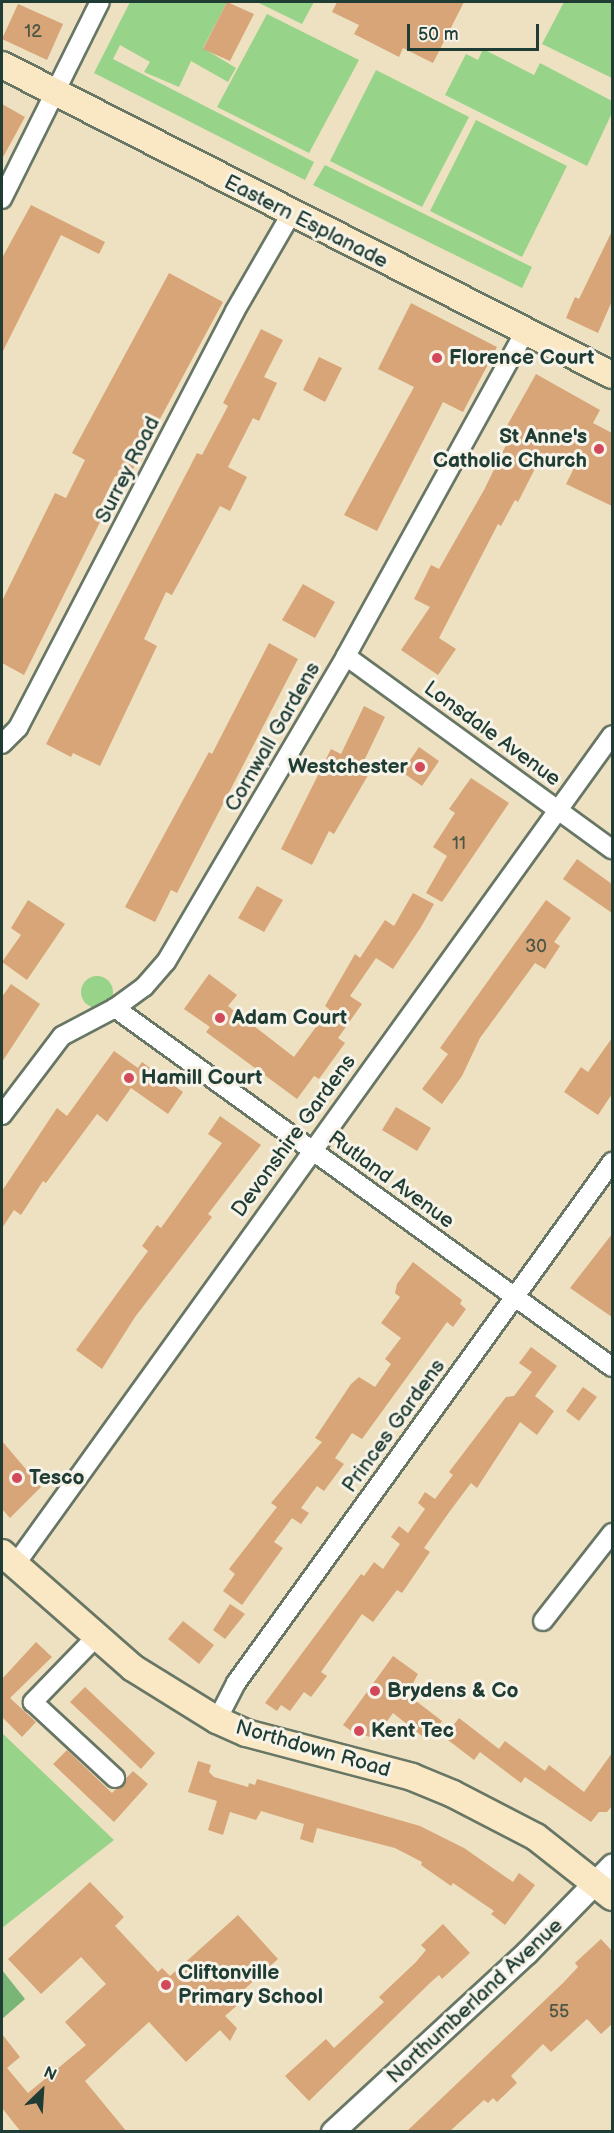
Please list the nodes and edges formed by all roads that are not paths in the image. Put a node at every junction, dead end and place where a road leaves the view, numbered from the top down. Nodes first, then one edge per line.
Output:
1 (100, 2) edge
2 (2, 65) edge
3 (54, 93) junction
4 (2, 200) edge
5 (291, 214) junction
6 (525, 332) junction
7 (612, 375) edge
8 (346, 656) junction
9 (612, 735) edge
10 (2, 744) edge
11 (558, 810) junction
12 (612, 849) edge
13 (116, 1008) junction
14 (2, 1115) edge
15 (312, 1150) junction
16 (612, 1162) edge
17 (515, 1296) junction
18 (612, 1366) edge
19 (612, 1533) edge
20 (8, 1559) edge
21 (543, 1621) dead end
22 (96, 1637) junction
23 (217, 1720) junction
24 (115, 1778) dead end
25 (607, 1882) edge
26 (333, 2132) edge

1 - 3 street
2 - 3 main road, Eastern Esplanade
3 - 4 street
3 - 5 main road, Eastern Esplanade
5 - 6 main road, Eastern Esplanade
5 - 10 street, Surrey Road
6 - 7 main road, Eastern Esplanade
6 - 8 street, Cornwall Gardens
8 - 11 street, Lonsdale Avenue
8 - 13 street, Cornwall Gardens
9 - 11 street, Devonshire Gardens
11 - 12 street, Lonsdale Avenue
11 - 15 street, Devonshire Gardens
13 - 14 street, Cornwall Gardens
13 - 15 street, Rutland Avenue
15 - 17 street, Rutland Avenue
15 - 20 street, Devonshire Gardens
16 - 17 street, Princes Gardens
17 - 18 street, Rutland Avenue
17 - 23 street, Princes Gardens
19 - 21 street
20 - 22 main road, Northdown Road
22 - 23 main road, Northdown Road
22 - 24 street
23 - 25 main road, Northdown Road
25 - 26 street, Northumberland Avenue

